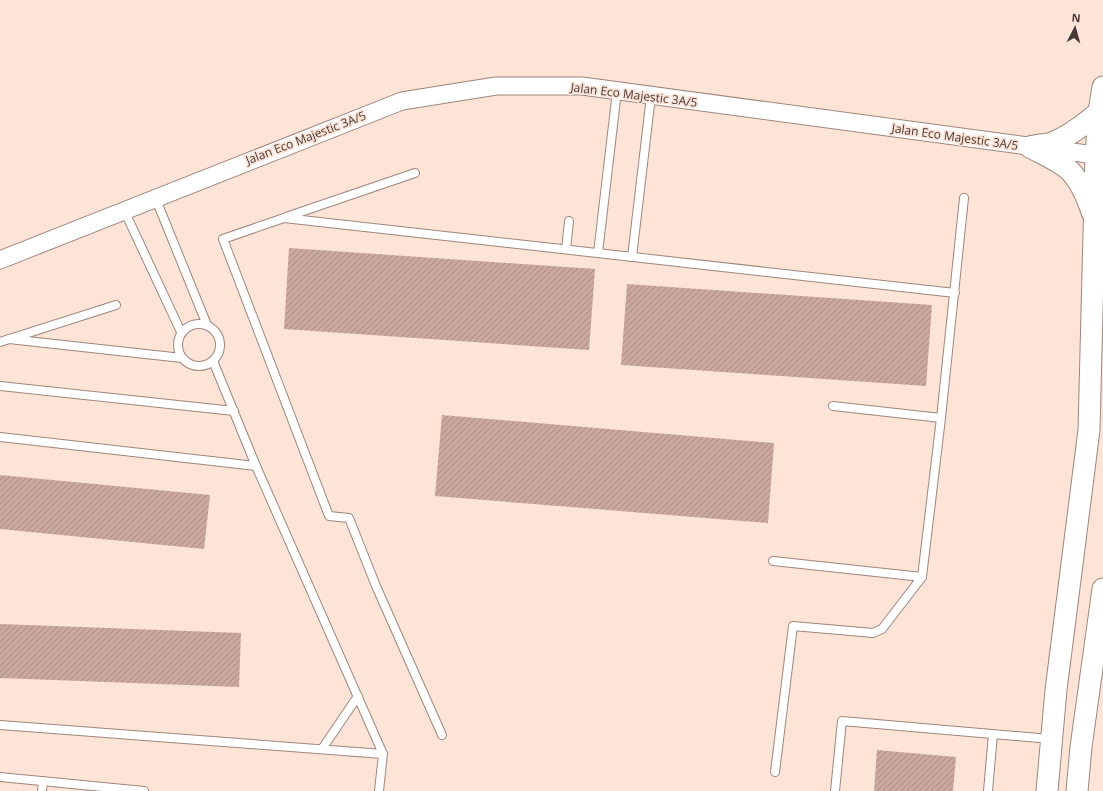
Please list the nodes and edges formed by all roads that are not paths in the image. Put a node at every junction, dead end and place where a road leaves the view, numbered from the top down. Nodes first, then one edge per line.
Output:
1 (1103, 87) edge
2 (617, 91) junction
3 (651, 96) junction
4 (1099, 112) junction
5 (1030, 147) junction
6 (1100, 156) edge
7 (415, 173) dead end
8 (155, 197) junction
9 (964, 198) dead end
10 (124, 210) junction
11 (284, 218) junction
12 (569, 221) dead end
13 (1094, 221) junction
14 (566, 249) junction
15 (598, 253) junction
16 (632, 257) junction
17 (0, 260) edge
18 (955, 292) junction
19 (116, 305) dead end
20 (207, 325) junction
21 (181, 332) junction
22 (9, 339) junction
23 (0, 342) edge
24 (182, 358) junction
25 (213, 360) junction
26 (0, 386) edge
27 (833, 406) dead end
28 (234, 411) junction
29 (941, 418) junction
30 (0, 437) edge
31 (256, 466) junction
32 (772, 561) dead end
33 (922, 577) junction
34 (1103, 590) edge
35 (358, 696) junction
36 (0, 725) edge
37 (993, 734) junction
38 (442, 735) dead end
39 (1051, 739) junction
40 (322, 749) junction
41 (383, 754) junction
42 (775, 772) dead end
43 (0, 777) edge
44 (43, 781) junction
45 (89, 788) edge
46 (42, 791) edge
47 (139, 791) edge
48 (379, 791) edge
49 (835, 791) edge
50 (988, 791) edge
51 (1047, 791) edge
52 (1077, 791) edge

1 - 4 street
2 - 3 street, Jalan Eco Majestic 3A/5
2 - 8 street, Jalan Eco Majestic 3A/5
2 - 15 lane
3 - 5 street, Jalan Eco Majestic 3A/5
3 - 16 lane
4 - 5 street
4 - 6 street
5 - 6 street, Jalan Eco Majestic 3A/5
5 - 13 street
6 - 13 street
7 - 11 lane
8 - 10 street, Jalan Eco Majestic 3A/5
8 - 20 lane
9 - 18 lane
10 - 17 street, Jalan Eco Majestic 3A/5
10 - 21 lane
11 - 14 lane
11 - 38 lane
12 - 14 lane
13 - 39 street
14 - 15 lane
15 - 16 lane
16 - 18 lane
18 - 29 lane
19 - 22 lane
20 - 21 lane
20 - 25 lane
21 - 24 lane
22 - 23 lane
22 - 24 lane
24 - 25 lane
25 - 28 lane
26 - 28 lane
27 - 29 lane
28 - 31 lane
29 - 33 lane
30 - 31 lane
31 - 35 lane
32 - 33 lane
33 - 42 lane
34 - 52 street
35 - 40 lane
35 - 41 lane
36 - 40 lane
37 - 39 lane
37 - 49 lane
37 - 50 lane
39 - 51 street
40 - 41 lane
41 - 48 lane
43 - 44 lane
44 - 45 lane
44 - 46 lane
45 - 47 lane

